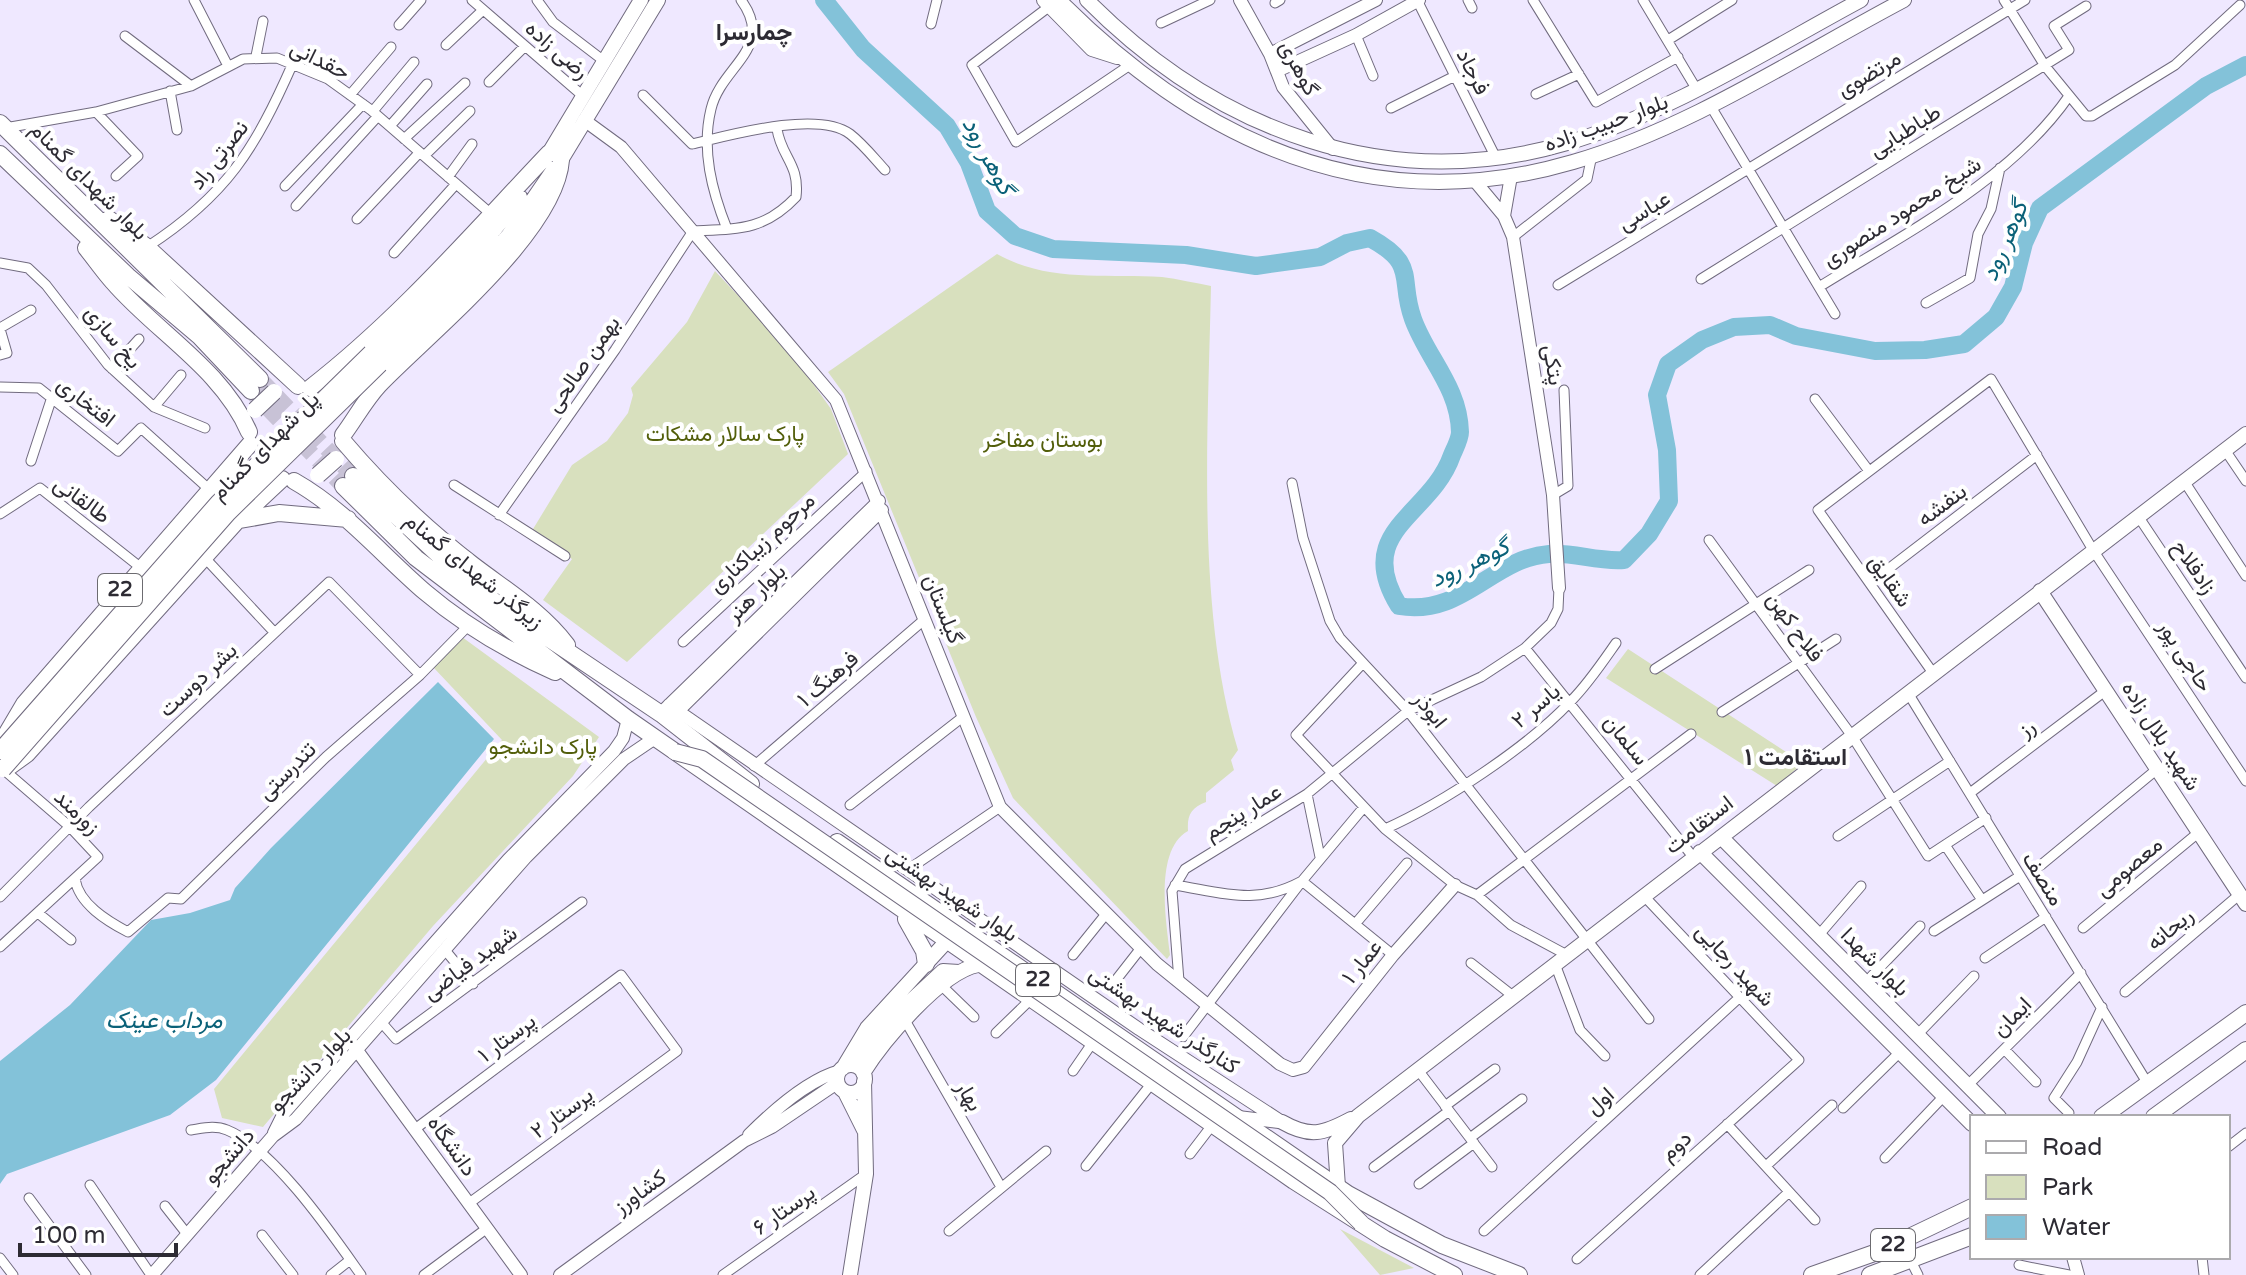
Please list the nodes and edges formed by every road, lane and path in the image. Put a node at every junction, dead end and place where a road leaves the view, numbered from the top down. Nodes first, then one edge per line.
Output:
1 (194, 0) edge
2 (421, 0) edge
3 (472, 0) edge
4 (537, 0) edge
5 (641, 0) edge
6 (658, 0) edge
7 (741, 0) edge
8 (937, 0) edge
9 (1087, 0) edge
10 (1099, 0) edge
11 (1210, 0) edge
12 (1240, 0) edge
13 (1376, 0) edge
14 (1533, 0) edge
15 (1643, 0) edge
16 (1732, 0) edge
17 (1861, 0) edge
18 (1904, 0) edge
19 (2004, 0) edge
20 (2025, 0) edge
21 (1418, 1) edge
22 (1051, 2) edge
23 (2240, 4) edge
24 (2086, 6) dead end
25 (483, 10) junction
26 (2009, 10) junction
27 (263, 21) dead end
28 (1161, 23) dead end
29 (931, 24) dead end
30 (399, 25) dead end
31 (1356, 35) junction
32 (1796, 35) junction
33 (125, 36) dead end
34 (1668, 40) junction
35 (1134, 43) junction
36 (446, 45) dead end
37 (525, 46) junction
38 (1287, 46) junction
39 (391, 47) dead end
40 (1806, 52) junction
41 (1270, 54) junction
42 (256, 56) junction
43 (1678, 57) junction
44 (1750, 60) junction
45 (604, 61) junction
46 (414, 62) dead end
47 (1126, 62) junction
48 (293, 63) junction
49 (1294, 63) junction
50 (228, 66) junction
51 (2045, 66) junction
52 (1277, 71) junction
53 (1579, 74) junction
54 (1373, 76) dead end
55 (1455, 76) junction
56 (1758, 78) junction
57 (489, 82) dead end
58 (465, 83) dead end
59 (427, 84) dead end
60 (191, 86) junction
61 (1697, 90) junction
62 (170, 91) junction
63 (1536, 94) dead end
64 (350, 95) junction
65 (643, 95) dead end
66 (583, 96) junction
67 (2069, 96) junction
68 (363, 104) junction
69 (1710, 105) junction
70 (1391, 108) dead end
71 (470, 111) dead end
72 (96, 112) junction
73 (376, 114) junction
74 (584, 120) junction
75 (2, 125) edge
76 (390, 126) junction
77 (777, 129) junction
78 (177, 130) dead end
79 (404, 139) junction
80 (710, 140) junction
81 (472, 144) dead end
82 (1333, 149) junction
83 (422, 154) junction
84 (1592, 155) junction
85 (555, 156) junction
86 (1496, 158) junction
87 (3, 159) edge
88 (2000, 168) junction
89 (1748, 169) junction
90 (885, 170) dead end
91 (116, 176) dead end
92 (1511, 176) junction
93 (452, 180) junction
94 (1474, 180) junction
95 (285, 186) dead end
96 (72, 192) junction
97 (296, 206) dead end
98 (57, 208) junction
99 (491, 214) junction
100 (1504, 216) junction
101 (357, 219) dead end
102 (1783, 228) junction
103 (727, 229) junction
104 (693, 231) junction
105 (1513, 237) junction
106 (147, 247) junction
107 (394, 253) dead end
108 (0, 263) edge
109 (1701, 279) dead end
110 (1558, 285) dead end
111 (1819, 287) junction
112 (1926, 303) dead end
113 (31, 310) dead end
114 (1835, 314) dead end
115 (0, 328) edge
116 (139, 339) dead end
117 (0, 355) edge
118 (349, 358) junction
119 (112, 369) junction
120 (181, 375) dead end
121 (0, 387) edge
122 (304, 387) junction
123 (377, 387) junction
124 (1564, 390) dead end
125 (52, 397) junction
126 (1815, 399) dead end
127 (154, 407) junction
128 (205, 428) dead end
129 (2246, 434) edge
130 (250, 438) junction
131 (343, 438) junction
132 (2225, 450) junction
133 (2037, 455) junction
134 (31, 461) dead end
135 (867, 471) junction
136 (1869, 471) junction
137 (288, 480) junction
138 (2184, 481) junction
139 (2246, 481) edge
140 (1292, 483) dead end
141 (454, 485) dead end
142 (211, 491) junction
143 (1553, 495) junction
144 (880, 505) junction
145 (0, 514) edge
146 (499, 515) junction
147 (2138, 516) junction
148 (238, 520) junction
149 (350, 520) junction
150 (1709, 540) dead end
151 (2093, 550) junction
152 (153, 552) junction
153 (565, 556) dead end
154 (205, 558) junction
155 (140, 567) junction
156 (1809, 570) dead end
157 (2246, 576) edge
158 (1870, 583) junction
159 (180, 585) junction
160 (1559, 588) joint
161 (2040, 591) junction
162 (1754, 602) junction
163 (925, 619) junction
164 (468, 626) junction
165 (274, 632) junction
166 (1836, 639) dead end
167 (683, 642) dead end
168 (1616, 643) dead end
169 (1525, 648) junction
170 (575, 656) junction
171 (1363, 663) junction
172 (1799, 663) junction
173 (1655, 669) dead end
174 (1933, 673) junction
175 (420, 675) junction
176 (2246, 678) edge
177 (583, 685) junction
178 (2105, 691) junction
179 (1908, 693) junction
180 (1572, 701) junction
181 (1408, 711) junction
182 (1722, 712) dead end
183 (669, 713) junction
184 (964, 716) junction
185 (628, 719) junction
186 (1691, 734) dead end
187 (1852, 736) junction
188 (655, 738) junction
189 (0, 744) edge
190 (0, 751) edge
191 (675, 752) junction
192 (619, 755) junction
193 (1950, 761) junction
194 (754, 766) junction
195 (2156, 770) junction
196 (2, 771) edge
197 (1331, 774) junction
198 (1632, 777) junction
199 (2246, 781) edge
200 (1466, 784) junction
201 (1970, 793) junction
202 (1307, 794) junction
203 (1892, 800) junction
204 (850, 805) dead end
205 (1000, 807) junction
206 (1364, 807) junction
207 (1986, 818) junction
208 (69, 826) junction
209 (1385, 829) junction
210 (2198, 833) junction
211 (1838, 836) dead end
212 (1721, 837) junction
213 (1945, 845) junction
214 (1697, 855) junction
215 (1320, 857) junction
216 (1525, 859) junction
217 (1407, 863) dead end
218 (2041, 865) dead end
219 (909, 869) junction
220 (2020, 876) junction
221 (75, 879) junction
222 (1302, 881) junction
223 (1175, 885) junction
224 (1455, 885) junction
225 (1861, 886) dead end
226 (1477, 895) junction
227 (1644, 896) junction
228 (0, 897) edge
229 (2243, 899) edge
230 (1982, 900) junction
231 (582, 902) dead end
232 (901, 911) junction
233 (38, 913) junction
234 (1106, 914) junction
235 (2046, 917) junction
236 (1356, 923) junction
237 (959, 926) junction
238 (1920, 926) dead end
239 (2083, 928) dead end
240 (1934, 931) dead end
241 (1818, 936) junction
242 (1587, 939) junction
243 (71, 940) dead end
244 (946, 942) junction
245 (440, 946) junction
246 (0, 947) edge
247 (1141, 948) junction
248 (1073, 955) dead end
249 (1393, 955) junction
250 (1985, 958) dead end
251 (1561, 960) junction
252 (1471, 963) dead end
253 (926, 964) junction
254 (978, 965) junction
255 (959, 972) junction
256 (2081, 973) junction
257 (1974, 976) dead end
258 (1116, 980) dead end
259 (1179, 981) junction
260 (1865, 983) junction
261 (473, 984) junction
262 (942, 986) junction
263 (2125, 992) dead end
264 (1513, 996) junction
265 (1740, 997) junction
266 (1030, 1000) junction
267 (1209, 1003) junction
268 (2102, 1007) junction
269 (2246, 1013) edge
270 (974, 1017) dead end
271 (1649, 1019) dead end
272 (906, 1022) junction
273 (382, 1023) junction
274 (996, 1033) dead end
275 (1917, 1035) junction
276 (1183, 1037) dead end
277 (1124, 1039) junction
278 (1093, 1042) junction
279 (353, 1046) junction
280 (2005, 1050) junction
281 (2246, 1050) edge
282 (677, 1051) joint
283 (1900, 1052) junction
284 (1176, 1053) junction
285 (1112, 1055) junction
286 (1605, 1056) dead end
287 (1150, 1057) junction
288 (1799, 1060) joint
289 (1304, 1067) joint
290 (1166, 1068) junction
291 (1495, 1069) dead end
292 (1418, 1070) junction
293 (1073, 1071) dead end
294 (850, 1076) junction
295 (1146, 1079) junction
296 (2036, 1082) dead end
297 (2148, 1084) junction
298 (1967, 1086) junction
299 (1944, 1096) junction
300 (1522, 1099) dead end
301 (1832, 1105) dead end
302 (1447, 1108) junction
303 (1843, 1108) dead end
304 (2069, 1113) dead end
305 (1997, 1115) edge
306 (2105, 1115) edge
307 (2157, 1115) edge
308 (1238, 1116) junction
309 (1358, 1116) junction
310 (1282, 1122) junction
311 (1970, 1122) edge
312 (1213, 1124) junction
313 (1727, 1124) junction
314 (415, 1129) junction
315 (191, 1130) dead end
316 (2246, 1133) edge
317 (866, 1134) junction
318 (273, 1136) joint
319 (1472, 1141) junction
320 (2230, 1145) edge
321 (1046, 1151) dead end
322 (259, 1152) junction
323 (1190, 1154) dead end
324 (1885, 1158) dead end
325 (1086, 1166) dead end
326 (1766, 1166) junction
327 (1374, 1167) dead end
328 (1492, 1167) dead end
329 (866, 1174) junction
330 (1419, 1184) dead end
331 (90, 1185) dead end
332 (1001, 1187) junction
333 (1338, 1187) junction
334 (1789, 1192) junction
335 (29, 1198) dead end
336 (468, 1204) junction
337 (165, 1206) dead end
338 (1970, 1208) edge
339 (1815, 1220) dead end
340 (1361, 1223) junction
341 (486, 1229) junction
342 (949, 1231) dead end
343 (1484, 1231) dead end
344 (187, 1234) junction
345 (262, 1235) dead end
346 (1970, 1237) edge
347 (0, 1258) edge
348 (1577, 1259) dead end
349 (1910, 1259) junction
350 (350, 1260) junction
351 (2019, 1265) dead end
352 (13, 1275) edge
353 (86, 1275) edge
354 (152, 1275) edge
355 (293, 1275) edge
356 (331, 1275) edge
357 (361, 1275) edge
358 (424, 1275) edge
359 (521, 1275) edge
360 (560, 1275) edge
361 (723, 1275) edge
362 (850, 1275) edge
363 (1454, 1275) edge
364 (1519, 1275) edge
365 (1700, 1275) edge
366 (1812, 1275) edge
367 (1870, 1275) edge
368 (1918, 1275) edge
369 (2069, 1275) edge

1 - 50 street
2 - 30 street
3 - 25 street, رضی زاده
4 - 45 street
5 - 45 main road
6 - 74 main road
7 - 80 street
8 - 29 street
9 - 35 main road, بلوار حبیب زاده
10 - 35 main road
11 - 28 street
12 - 41 street, گوهری
13 - 38 street
14 - 53 street
15 - 34 street
16 - 34 street
17 - 32 main road, بلوار حبیب زاده
18 - 40 main road, بلوار حبیب زاده
19 - 26 street
20 - 26 street, مرتضوی
21 - 31 street
21 - 55 street, فرجاد
22 - 47 main road, بلوار حبیب زاده
22 - 47 street
23 - 67 street
24 - 51 street
25 - 36 street
25 - 37 street, رضی زاده
26 - 51 street
26 - 89 street, مرتضوی
27 - 42 street
31 - 49 street
31 - 54 street
32 - 40 main road
32 - 44 main road, بلوار حبیب زاده
33 - 60 street
34 - 43 street
35 - 82 main road, بلوار حبیب زاده
37 - 57 street
37 - 66 street, رضی زاده
38 - 41 street
38 - 49 street
39 - 64 street
40 - 56 main road, بلوار حبیب زاده
41 - 52 street, گوهری
42 - 48 street, حقدانی
42 - 50 street, حقدانی
43 - 53 street
43 - 61 street
44 - 56 main road
44 - 61 main road, بلوار حبیب زاده
45 - 66 main road
46 - 73 street
47 - 94 main road, بلوار حبیب زاده
48 - 64 street, حقدانی
48 - 106 street, نصرتی راد
49 - 52 street
50 - 60 street, حقدانی
51 - 67 street
51 - 102 street, طباطبایی
52 - 82 street, گوهری
53 - 63 street
55 - 70 street
55 - 86 street, فرجاد
56 - 69 main road, بلوار حبیب زاده
58 - 79 street
59 - 76 street
60 - 62 street, حقدانی
61 - 86 main road, بلوار حبیب زاده
62 - 72 street, حقدانی
62 - 78 street
64 - 68 street, حقدانی
65 - 80 street
66 - 85 main road
67 - 88 street, شیخ محمود منصوری
68 - 73 street, حقدانی
68 - 95 street
69 - 84 main road, بلوار حبیب زاده
69 - 89 street, شیخ محمود منصوری
71 - 83 street
72 - 75 street, حقدانی
72 - 91 street
73 - 76 street, حقدانی
73 - 97 street
74 - 85 main road
74 - 104 street, گیلستان
75 - 96 highway, بلوار شهدای گمنام
76 - 79 street, حقدانی
77 - 80 street
77 - 90 street
77 - 103 street
79 - 83 street, حقدانی
80 - 103 street
81 - 93 street
82 - 86 main road, بلوار حبیب زاده
83 - 93 street, حقدانی
83 - 101 street
84 - 92 main road, بلوار حبیب زاده
84 - 105 street
85 - 99 highway
85 - 123 highway
85 - 190 highway, پل شهدای گمنام, bridge
85 - 196 highway, پل شهدای گمنام, bridge
87 - 98 highway, بلوار شهدای گمنام
88 - 111 street, شیخ محمود منصوری
88 - 112 street
89 - 102 street, شیخ محمود منصوری
89 - 110 street, عباسی
92 - 94 main road, بلوار حبیب زاده
92 - 100 street
93 - 99 street, حقدانی
93 - 107 street
94 - 100 street, پتکی
96 - 98 highway, بلوار شهدای گمنام
96 - 106 highway
98 - 130 highway
99 - 118 highway
100 - 105 street, پتکی
102 - 109 street, طباطبایی
102 - 111 street, شیخ محمود منصوری
103 - 104 street
104 - 135 street, گیلستان
104 - 146 street, بهمن صالحی
105 - 143 street, پتکی
106 - 122 highway
108 - 119 street, یخ سازی
111 - 114 street, شیخ محمود منصوری
113 - 115 street
115 - 117 street
116 - 119 street
118 - 122 highway
118 - 123 highway
119 - 127 street, یخ سازی
120 - 127 street
121 - 125 street, افتخاری
122 - 130 highway, 22, bridge
122 - 131 highway, 22
123 - 131 highway
124 - 143 street
125 - 134 street
125 - 142 street, افتخاری
126 - 136 street
127 - 128 street, یخ سازی
129 - 132 main road, استقامت
130 - 137 highway, 22
130 - 142 highway, 22
131 - 137 highway, 22, bridge
131 - 170 highway, 22
132 - 138 main road, استقامت
132 - 139 street
133 - 136 street
133 - 151 street
133 - 158 street, بنفشه
135 - 144 street, گیلستان
135 - 167 street, مرحوم زیباکناری
136 - 158 street, شقایق
137 - 148 highway, 22
137 - 149 highway, 22
138 - 147 main road, استقامت
138 - 157 street
140 - 171 street, ابوذر
141 - 146 street
142 - 148 highway
142 - 152 highway, 22
143 - 160 street, پتکی
144 - 163 street, گیلستان
144 - 183 street, بلوار هنر
145 - 155 street, طالقانی
146 - 153 street
147 - 151 main road, استقامت
147 - 176 street, زادفلاح
148 - 149 highway
148 - 154 highway, 22
149 - 164 highway, 22
150 - 162 street, فلاح کهن
151 - 161 main road, استقامت
151 - 199 street, حاجی پور
152 - 155 highway, 22
152 - 159 highway
154 - 159 highway, 22
154 - 165 street
155 - 189 highway, 22
156 - 162 street
158 - 174 street, شقایق
159 - 196 highway, 22
160 - 169 street
161 - 174 main road, استقامت
161 - 178 main road, شهید بلال زاده
162 - 172 street, فلاح کهن
162 - 173 street
163 - 184 street, گیلستان
163 - 194 street, فرهنگ ۱
164 - 175 street, تندرستی
164 - 177 highway, 22
165 - 175 street, بشر دوست
165 - 208 street, بشر دوست
166 - 172 street
168 - 180 street, یاسر ۲
169 - 180 street, سلمان
169 - 181 street, عمار پنجم
170 - 177 highway, زیرگذر شهدای گمنام
170 - 183 highway, بلوار شهید بهشتی / 22
171 - 181 street, ابوذر
171 - 197 street
172 - 182 street
172 - 187 street, فلاح کهن
174 - 179 main road, استقامت
175 - 221 street, تندرستی
177 - 185 highway, بلوار شهید بهشتی / 22
178 - 195 main road, شهید بلال زاده
178 - 201 street, رز
179 - 187 main road, استقامت
179 - 193 street, منصف
180 - 198 street, سلمان
180 - 200 street, یاسر ۲
181 - 197 street, عمار پنجم
181 - 200 street, ابوذر
183 - 194 street, کنارگذر شهید بهشتی
183 - 237 highway, بلوار شهید بهشتی / 22
184 - 204 street
184 - 205 street, گیلستان
185 - 188 highway, بلوار شهید بهشتی / 22
185 - 192 street, بلوار دانشجو
186 - 198 street
187 - 203 street, فلاح کهن
187 - 212 main road, استقامت
188 - 191 highway, بلوار شهید بهشتی / 22
188 - 192 street, بلوار دانشجو
191 - 232 highway, بلوار شهید بهشتی / 22
191 - 340 highway, bridge
192 - 245 street, بلوار دانشجو
193 - 201 street, منصف
193 - 203 street
194 - 219 street, کنارگذر شهید بهشتی
195 - 210 main road, شهید بلال زاده
195 - 218 street
196 - 208 street, زورمند
197 - 202 street, عمار پنجم
197 - 206 street
198 - 214 street, سلمان
198 - 216 street
200 - 209 street, یاسر ۲
200 - 216 street, ابوذر
201 - 207 street, منصف
202 - 215 street
202 - 223 street, عمار پنجم
203 - 211 street
203 - 213 street, فلاح کهن
205 - 219 street
205 - 234 street, گیلستان
206 - 209 street
206 - 215 street
207 - 213 street
207 - 220 street, منصف
208 - 221 street, زورمند
208 - 228 street, بشر دوست
209 - 224 street
210 - 229 main road, شهید بلال زاده
210 - 239 street, معصومی
212 - 214 main road, استقامت
212 - 241 main road, بلوار شهدا
213 - 230 street
214 - 227 main road, استقامت
214 - 283 main road, بلوار شهدا
215 - 222 street
216 - 226 street
216 - 242 street, ابوذر
217 - 236 street
219 - 284 street, کنارگذر شهید بهشتی
220 - 230 street
220 - 235 street, منصف
221 - 233 street, زورمند
222 - 223 street
222 - 236 street
222 - 267 street
223 - 259 street
224 - 226 street
224 - 249 street, عمار ۱
225 - 241 street
226 - 251 street
227 - 242 main road, استقامت
227 - 265 street, شهید رجایی
229 - 263 street, ریحانه
230 - 240 street
231 - 261 street, شهید فیاضی
232 - 244 highway, بلوار شهید بهشتی / 22
232 - 253 highway
233 - 243 street
233 - 246 street, زورمند
234 - 247 street, گیلستان
234 - 248 street
235 - 250 street
235 - 256 street, منصف
236 - 249 street
237 - 244 highway
237 - 277 highway, بلوار شهید بهشتی / 22
238 - 260 street
241 - 260 main road, بلوار شهدا
242 - 251 main road, استقامت
242 - 271 street, ابوذر
244 - 253 main road
244 - 254 highway, بلوار شهید بهشتی / 22
245 - 261 street
245 - 273 street, بلوار دانشجو
245 - 279 street, بلوار دانشجو
247 - 258 street
247 - 259 street, گیلستان
249 - 289 street, عمار ۱
251 - 264 main road, استقامت
251 - 286 street
252 - 264 street
253 - 294 main road
254 - 255 main road
254 - 266 highway, بلوار شهید بهشتی / 22
255 - 262 main road
255 - 294 main road
256 - 268 street, منصف
256 - 280 street, ایمان
257 - 275 street
259 - 267 street, گیلستان
260 - 275 main road, بلوار شهدا
261 - 273 street, شهید فیاضی
262 - 270 street
262 - 272 main road
264 - 292 main road, استقامت
265 - 288 street, شهید رجایی
265 - 343 street, اول
266 - 274 street
266 - 278 highway, بلوار شهید بهشتی / 22
267 - 276 street
267 - 289 street, گیلستان
268 - 297 street, منصف
268 - 304 street
269 - 297 highway
272 - 294 main road
272 - 332 street, بهار
273 - 279 street, بلوار دانشجو
275 - 298 main road, بلوار شهدا
277 - 285 highway
277 - 287 highway, بلوار شهید بهشتی / 22
278 - 285 highway, بلوار شهید بهشتی / 22
278 - 293 street
279 - 314 street, دانشگاه
279 - 318 street, بلوار دانشجو
280 - 296 street
280 - 298 street, ایمان
281 - 307 highway
282 - 314 street, پرستار ۱
282 - 336 street, پرستار ۲
283 - 299 main road, بلوار شهدا
283 - 303 street
284 - 290 street
284 - 310 street, کنارگذر شهید بهشتی
285 - 295 highway, بلوار شهید بهشتی / 22
287 - 290 highway, بلوار شهید بهشتی / 22
287 - 295 highway
288 - 313 street, دوم
290 - 308 highway, بلوار شهید بهشتی / 22
291 - 302 street
292 - 302 street
292 - 309 main road, استقامت
294 - 317 main road
294 - 317 main road
294 - 360 street, کشاورز
295 - 312 highway, بلوار شهید بهشتی / 22
295 - 325 street
297 - 306 highway
298 - 305 main road, بلوار شهدا
299 - 311 main road, بلوار شهدا
299 - 324 street
300 - 319 street
301 - 326 street
302 - 319 street
302 - 327 street
308 - 310 street
308 - 333 highway, بلوار شهید بهشتی / 22
309 - 310 main road
309 - 333 main road, استقامت
312 - 323 street
312 - 340 highway, بلوار شهید بهشتی / 22
313 - 326 street
313 - 348 street, دوم
314 - 336 street, دانشگاه
315 - 322 street
316 - 320 street
317 - 329 main road
318 - 322 street, دانشجو
319 - 328 street
319 - 330 street
321 - 332 street
322 - 344 street, دانشجو
322 - 350 street
326 - 334 street
329 - 361 street, پرستار ۶
329 - 362 main road
331 - 354 street
332 - 342 street
333 - 364 highway, بلوار شهید بهشتی / 22
334 - 339 street
334 - 365 street
335 - 353 street
336 - 341 street, دانشگاه
337 - 344 street
338 - 366 highway, 22
340 - 363 highway, بلوار شهید بهشتی / 22
341 - 358 street
341 - 359 street, دانشگاه
344 - 354 street, دانشجو
345 - 355 street
346 - 349 highway
347 - 352 street
349 - 367 highway
349 - 368 street
350 - 356 street
350 - 357 street
351 - 369 street

